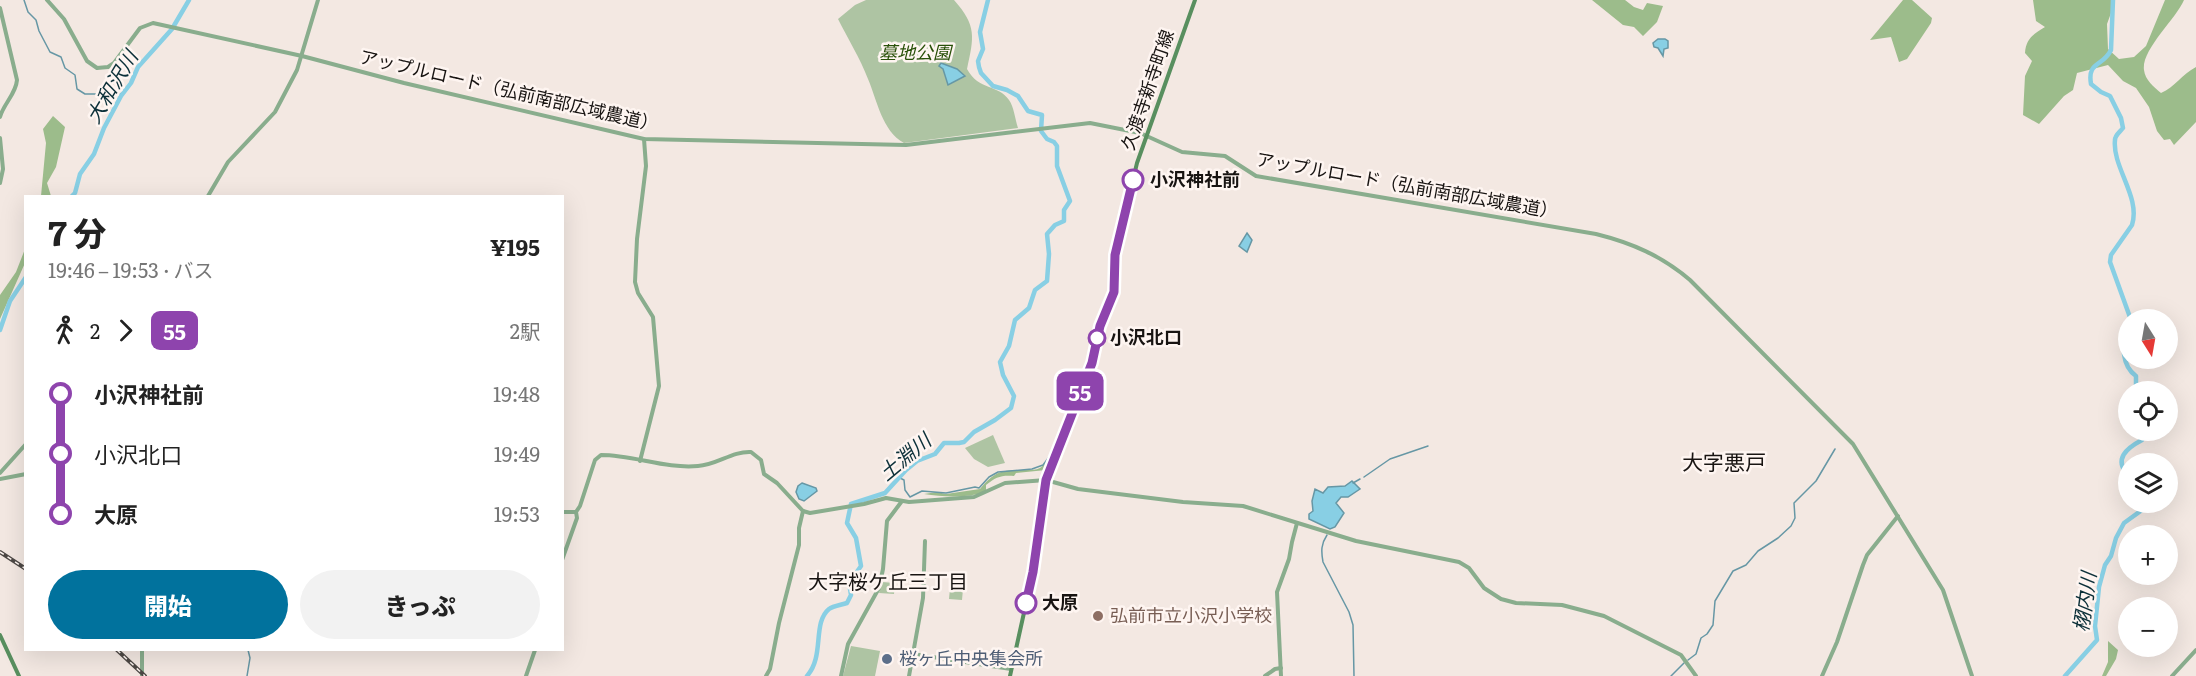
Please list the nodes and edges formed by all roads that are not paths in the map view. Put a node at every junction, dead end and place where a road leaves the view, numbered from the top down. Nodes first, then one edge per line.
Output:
1 (47, 0) edge
2 (318, 0) edge
3 (1195, 0) edge
4 (0, 8) edge
5 (302, 56) junction
6 (0, 117) edge
7 (1146, 136) junction
8 (0, 138) edge
9 (644, 139) junction
10 (0, 183) edge
11 (209, 195) edge
12 (24, 446) edge
13 (640, 461) junction
14 (0, 473) edge
15 (24, 474) edge
16 (0, 479) edge
17 (1046, 480) junction
18 (902, 501) junction
19 (803, 511) junction
20 (564, 512) edge
21 (576, 512) junction
22 (1898, 516) junction
23 (1297, 523) junction
24 (925, 542) dead end
25 (564, 554) edge
26 (0, 635) edge
27 (2196, 650) edge
28 (142, 651) edge
29 (535, 651) edge
30 (913, 654) junction
31 (1281, 668) junction
32 (1011, 669) junction
33 (19, 676) edge
34 (142, 676) edge
35 (526, 676) edge
36 (766, 676) edge
37 (841, 676) edge
38 (909, 676) edge
39 (1010, 676) edge
40 (1265, 676) edge
41 (1281, 676) edge
42 (1696, 676) edge
43 (1822, 676) edge
44 (1972, 676) edge
45 (2172, 676) edge

1 - 5 street, アップルロード（弘前南部広域農道）
2 - 5 street
3 - 7 main road, 久渡寺新寺町線
4 - 6 street
5 - 9 street, アップルロード（弘前南部広域農道）
5 - 11 street
7 - 9 street, アップルロード（弘前南部広域農道）
7 - 17 main road, 久渡寺新寺町線
7 - 22 street, アップルロード（弘前南部広域農道）
8 - 10 street
9 - 13 street
12 - 14 street
13 - 19 street
13 - 21 street
15 - 16 street
17 - 18 street
17 - 23 street
17 - 32 main road, 久渡寺新寺町線
18 - 19 street
18 - 37 street
19 - 36 street
20 - 21 street
21 - 25 street
22 - 43 street
22 - 44 street, アップルロード（弘前南部広域農道）
23 - 31 street
23 - 42 street
24 - 30 street
26 - 33 main road
27 - 45 street
28 - 34 street
29 - 35 street
30 - 32 street
30 - 38 street
31 - 40 street
31 - 41 street
32 - 39 main road, 久渡寺新寺町線

